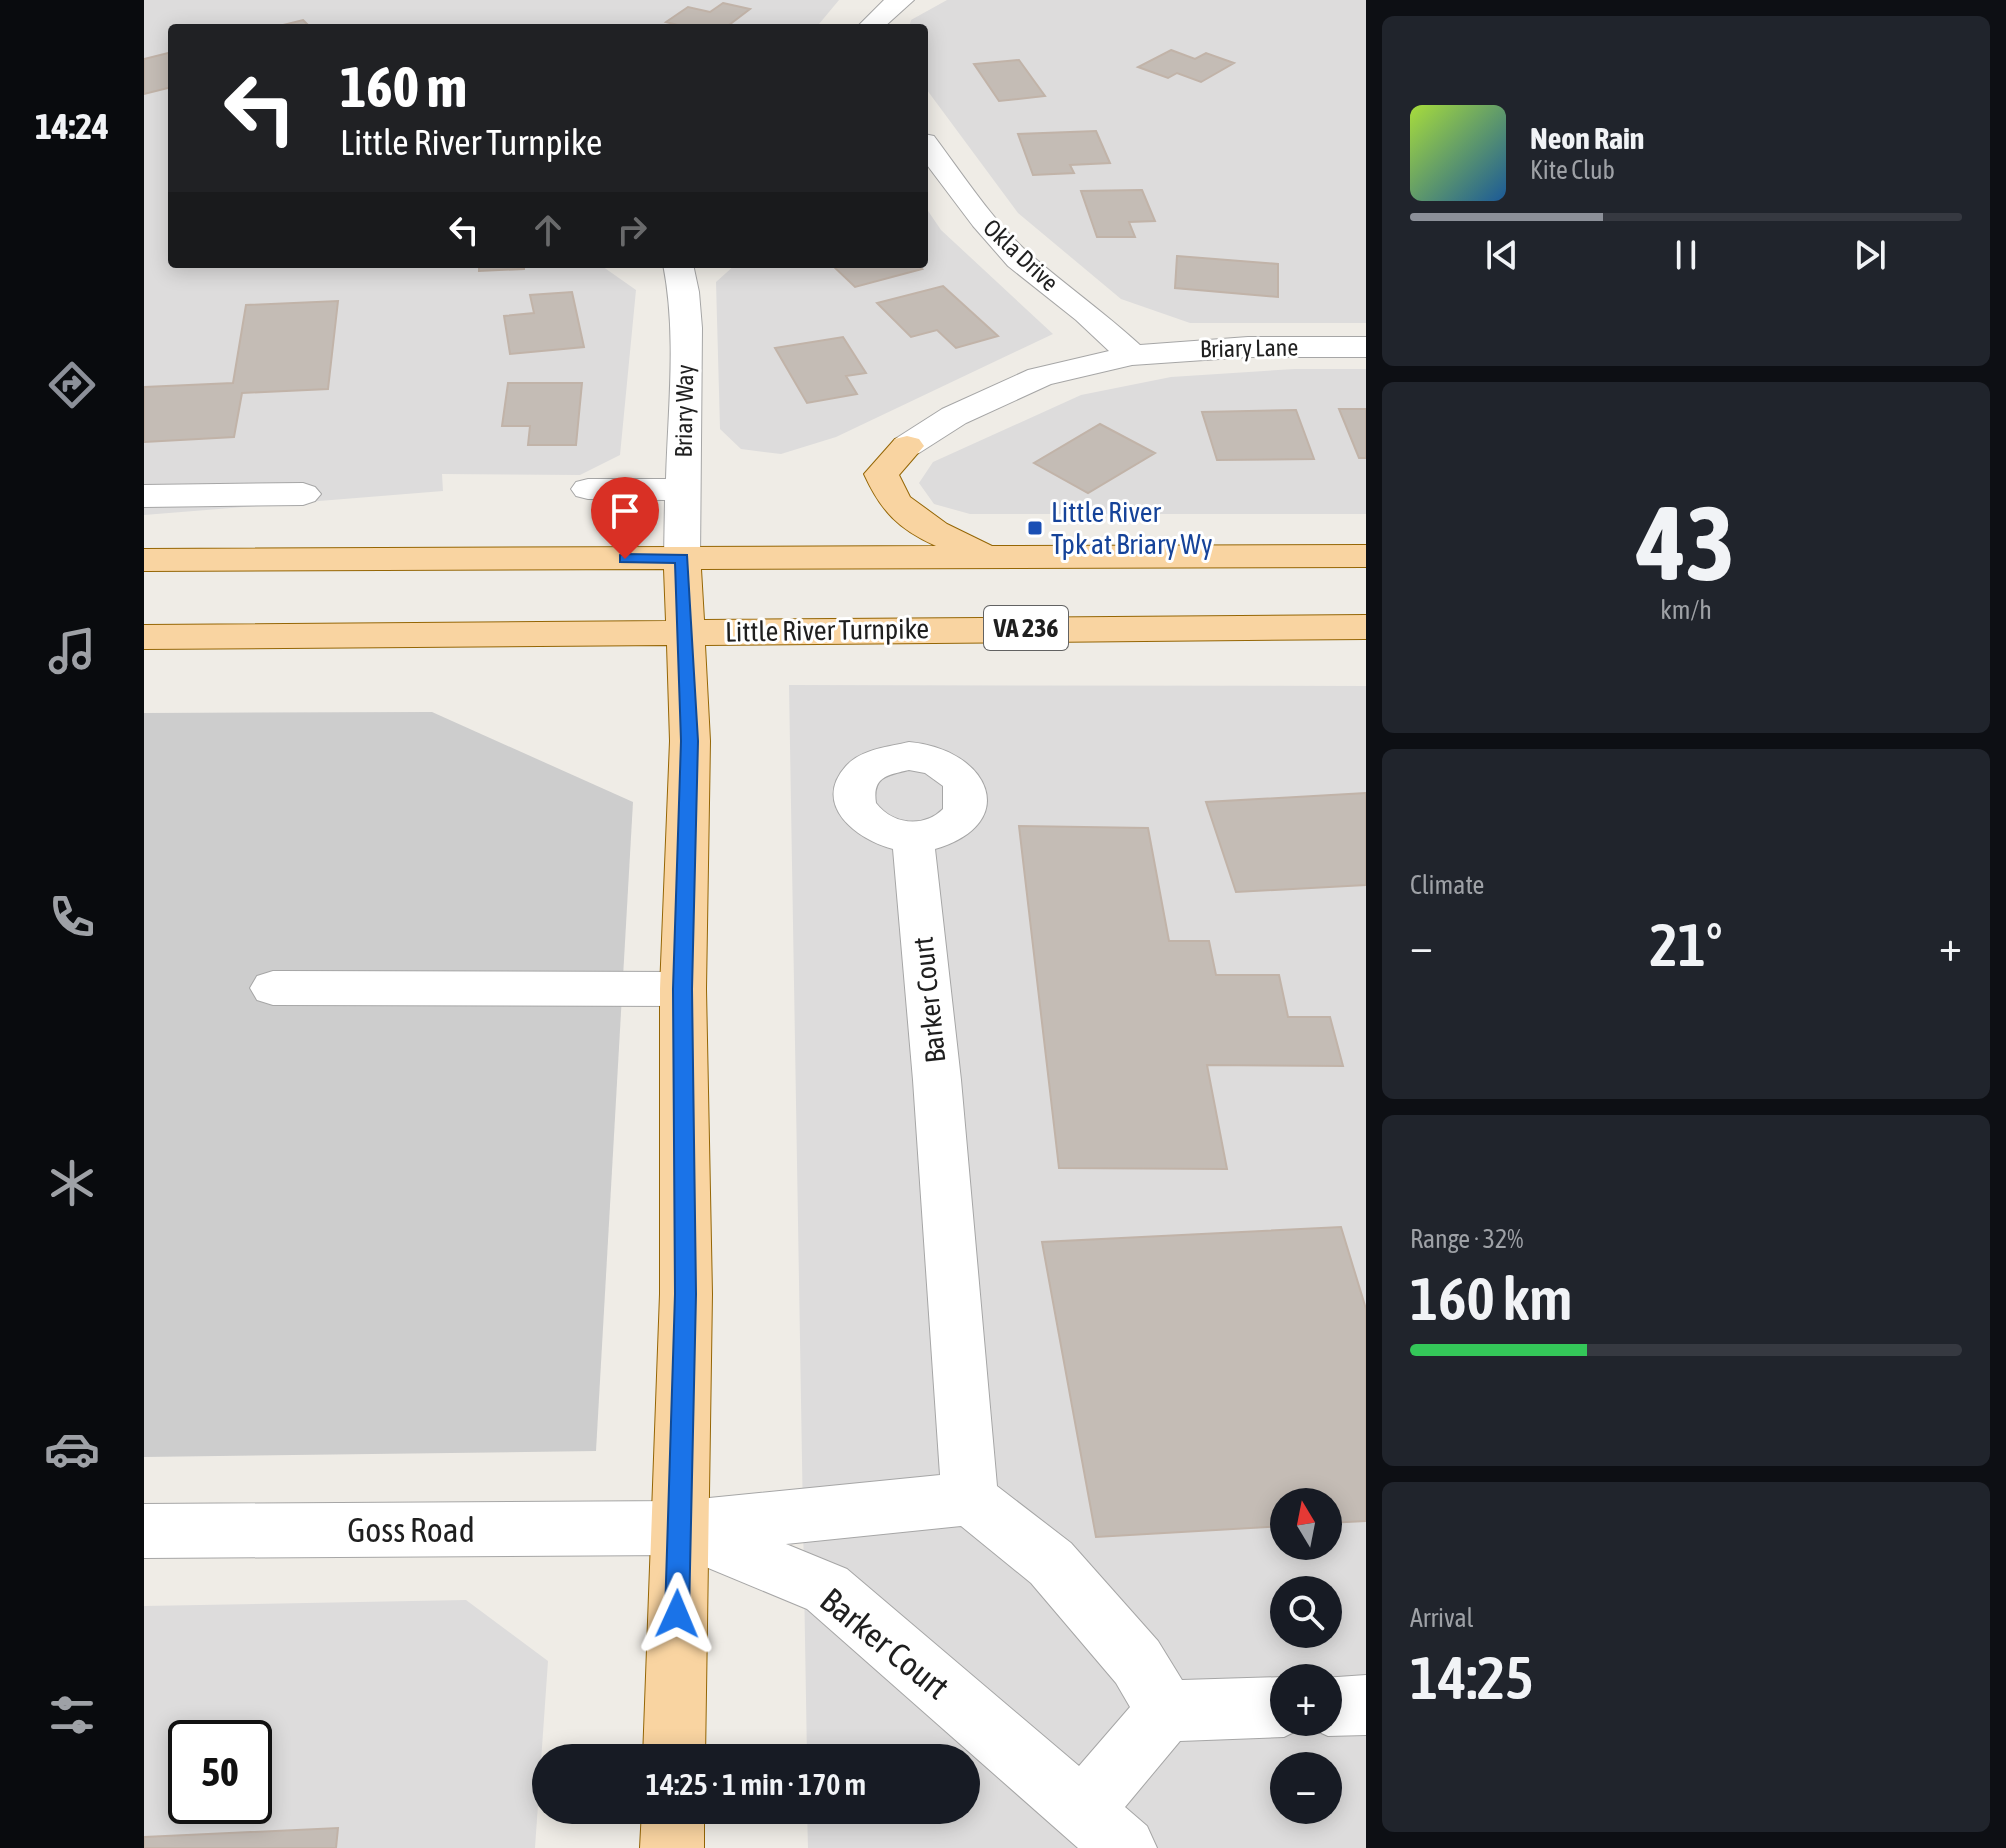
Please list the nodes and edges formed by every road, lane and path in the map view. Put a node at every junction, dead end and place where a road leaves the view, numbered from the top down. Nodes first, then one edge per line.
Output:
1 (902, 0) edge
2 (873, 24) edge
3 (928, 147) edge
4 (679, 268) edge
5 (1366, 347) edge
6 (1132, 355) junction
7 (907, 446) joint
8 (588, 489) dead end
9 (683, 490) junction
10 (303, 494) dead end
11 (144, 496) edge
12 (986, 555) junction
13 (1366, 556) edge
14 (682, 559) junction
15 (144, 560) edge
16 (1366, 627) edge
17 (686, 632) junction
18 (144, 637) edge
19 (913, 837) dead end
20 (273, 988) dead end
21 (683, 989) junction
22 (970, 1499) junction
23 (679, 1528) junction
24 (144, 1531) edge
25 (1366, 1705) edge
26 (1342, 1706) edge
27 (1270, 1707) edge
28 (1166, 1711) junction
29 (674, 1744) edge
30 (673, 1824) edge
31 (1103, 1829) edge
32 (672, 1848) edge

1 - 2 street
3 - 6 street, Okla Drive
4 - 9 street, Briary Way
5 - 6 street, Briary Lane
6 - 7 street, Briary Lane
7 - 12 main road
8 - 9 street
9 - 14 street, Briary Way
10 - 11 street
12 - 13 main road
12 - 14 main road
14 - 15 main road
14 - 17 main road
16 - 17 main road, Little River Turnpike / VA 236
17 - 18 main road, Little River Turnpike / VA 236
17 - 21 main road
19 - 22 street, Barker Court
20 - 21 street
21 - 23 main road
22 - 23 street
22 - 28 street
23 - 24 street, Goss Road
23 - 29 main road
23 - 31 street, Barker Court
25 - 26 street
27 - 28 street
28 - 31 street, Barker Court
30 - 32 main road

